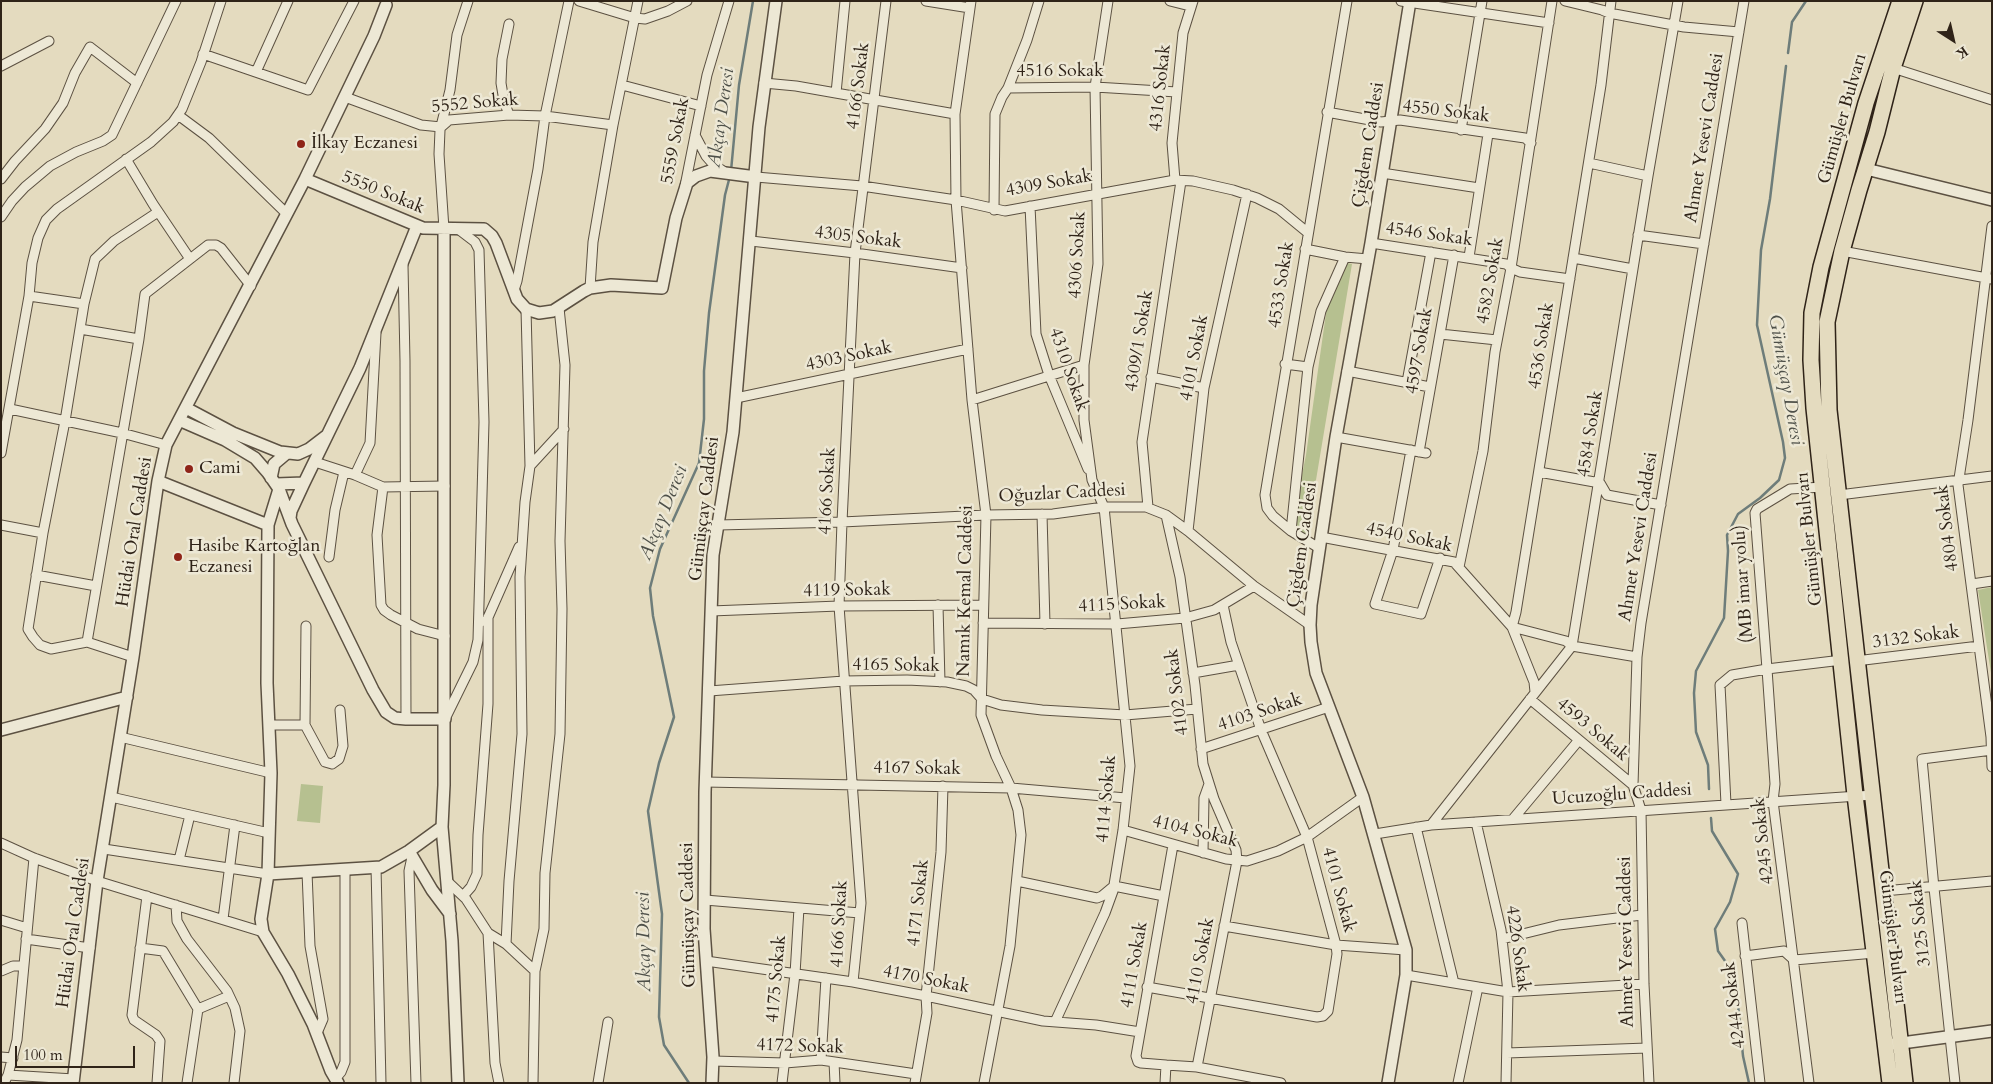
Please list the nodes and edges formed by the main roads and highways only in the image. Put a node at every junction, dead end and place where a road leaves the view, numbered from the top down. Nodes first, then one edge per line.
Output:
1 (1900, 1) edge
2 (1915, 1) edge
3 (1848, 165) junction
4 (1866, 170) junction
5 (1849, 661) junction
6 (1893, 1044) junction
7 (1890, 1083) edge
8 (1905, 1083) edge

1 - 3 main road, Gümüşler Bulvarı
2 - 4 main road, Gümüşler Bulvarı
3 - 4 main road
3 - 5 main road, Gümüşler Bulvarı
4 - 5 main road, Gümüşler Bulvarı
5 - 6 main road, Gümüşler Bulvarı
5 - 6 main road, Gümüşler Bulvarı
6 - 7 main road, Gümüşler Bulvarı
6 - 8 main road, Gümüşler Bulvarı

